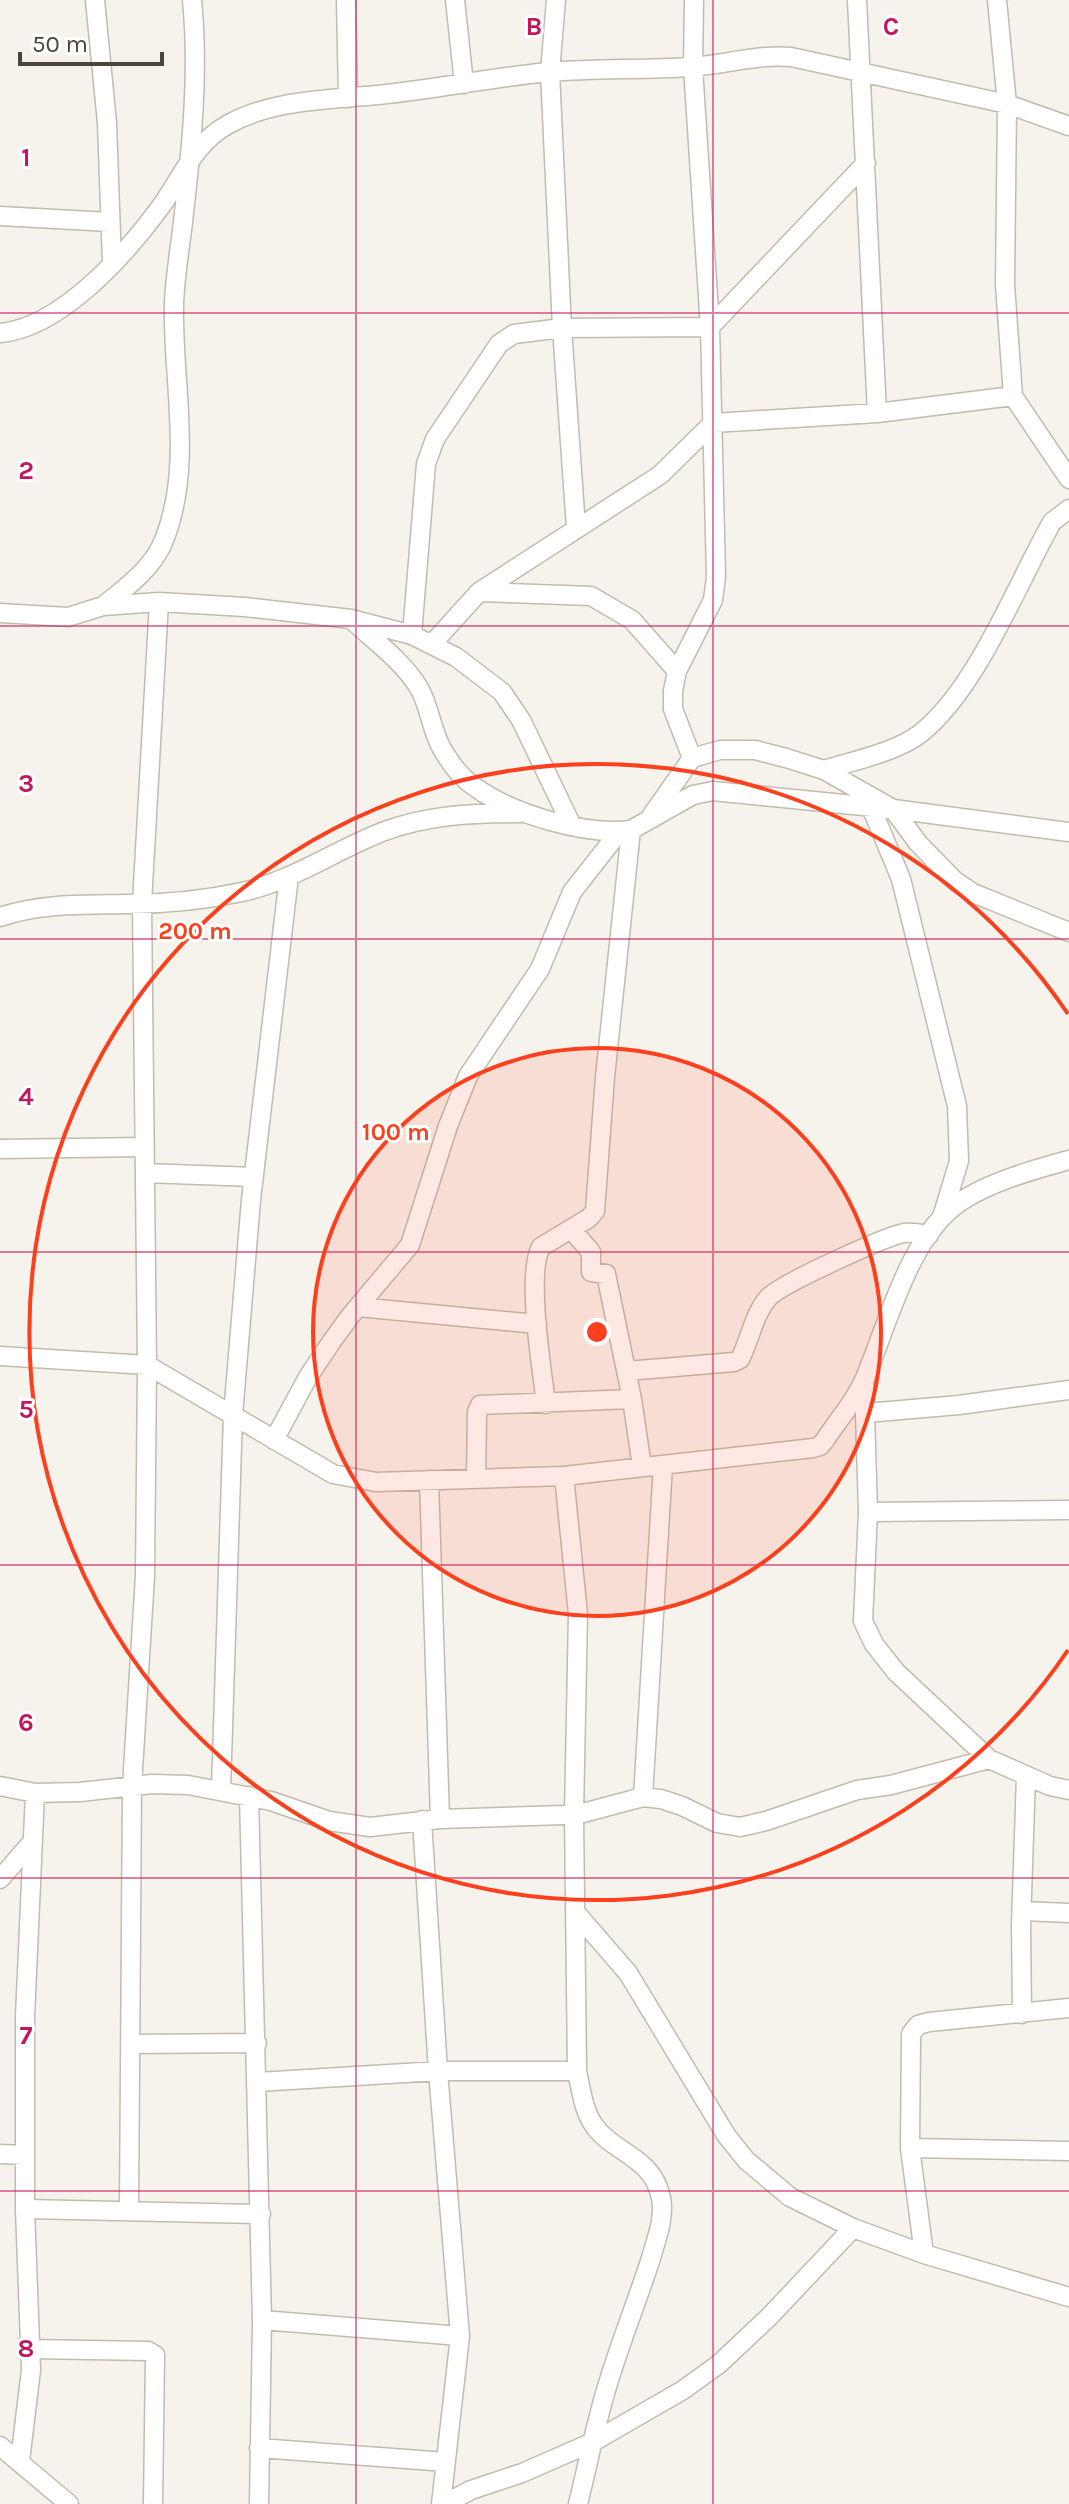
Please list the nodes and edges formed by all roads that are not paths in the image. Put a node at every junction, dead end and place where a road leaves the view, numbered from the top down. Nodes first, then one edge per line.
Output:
1 (95, 0) edge
2 (192, 0) edge
3 (346, 0) edge
4 (455, 0) edge
5 (556, 0) edge
6 (694, 0) edge
7 (857, 0) edge
8 (997, 0) edge
9 (693, 67) junction
10 (550, 72) junction
11 (862, 74) junction
12 (464, 84) junction
13 (348, 98) junction
14 (1007, 104) junction
15 (1069, 126) edge
16 (190, 157) junction
17 (866, 163) junction
18 (0, 216) edge
19 (110, 222) junction
20 (112, 264) junction
21 (710, 327) junction
22 (562, 328) junction
23 (0, 333) edge
24 (1013, 396) junction
25 (877, 413) junction
26 (713, 423) junction
27 (1069, 479) edge
28 (1069, 509) edge
29 (576, 528) junction
30 (479, 592) junction
31 (159, 602) junction
32 (103, 606) junction
33 (0, 613) edge
34 (351, 619) junction
35 (412, 635) junction
36 (432, 644) junction
37 (677, 671) junction
38 (692, 758) junction
39 (824, 770) junction
40 (871, 807) junction
41 (893, 809) junction
42 (530, 813) junction
43 (649, 820) junction
44 (572, 826) junction
45 (625, 831) junction
46 (1069, 832) edge
47 (289, 876) junction
48 (142, 903) junction
49 (0, 917) edge
50 (1069, 932) edge
51 (145, 1147) junction
52 (0, 1149) edge
53 (1069, 1160) edge
54 (145, 1173) junction
55 (254, 1177) junction
56 (941, 1217) junction
57 (571, 1229) junction
58 (929, 1235) junction
59 (358, 1307) junction
60 (537, 1324) junction
61 (0, 1356) edge
62 (147, 1365) junction
63 (627, 1371) junction
64 (864, 1381) junction
65 (1069, 1390) edge
66 (632, 1399) junction
67 (546, 1404) junction
68 (866, 1413) junction
69 (233, 1415) junction
70 (274, 1440) junction
71 (663, 1465) junction
72 (642, 1467) junction
73 (564, 1476) junction
74 (476, 1479) junction
75 (429, 1480) junction
76 (1069, 1510) edge
77 (868, 1512) junction
78 (989, 1759) junction
79 (1026, 1776) junction
80 (0, 1786) edge
81 (132, 1786) junction
82 (221, 1790) junction
83 (1069, 1790) edge
84 (35, 1793) junction
85 (249, 1796) junction
86 (643, 1797) junction
87 (574, 1814) junction
88 (431, 1820) junction
89 (33, 1841) junction
90 (0, 1879) edge
91 (1022, 1911) junction
92 (576, 1913) junction
93 (1069, 1913) edge
94 (1069, 2008) edge
95 (1022, 2014) junction
96 (257, 2043) junction
97 (130, 2044) junction
98 (438, 2071) junction
99 (577, 2071) junction
100 (258, 2082) junction
101 (910, 2148) junction
102 (1069, 2151) edge
103 (0, 2154) edge
104 (25, 2155) junction
105 (25, 2209) junction
106 (129, 2211) junction
107 (261, 2214) junction
108 (853, 2228) junction
109 (924, 2254) junction
110 (1069, 2297) edge
111 (262, 2320) junction
112 (460, 2336) junction
113 (30, 2349) junction
114 (593, 2442) junction
115 (0, 2446) edge
116 (259, 2448) junction
117 (20, 2461) junction
118 (446, 2462) junction
119 (69, 2504) edge
120 (153, 2504) edge
121 (259, 2504) edge
122 (443, 2504) edge
123 (578, 2504) edge

1 - 19 street
2 - 16 street
3 - 13 street
4 - 12 street
5 - 10 street
6 - 9 street
7 - 11 street
8 - 14 street
9 - 10 street
9 - 11 street
9 - 21 street
10 - 12 street
10 - 22 street
11 - 14 street
11 - 17 street
12 - 13 street
13 - 16 street
14 - 15 street
14 - 24 street
16 - 20 street
16 - 32 street
17 - 21 street
17 - 25 street
18 - 19 street
19 - 20 street
20 - 23 street
21 - 22 street
21 - 26 street
22 - 29 street
22 - 35 street
24 - 25 street
24 - 27 street
25 - 26 street
26 - 29 street
26 - 37 street
28 - 39 street
29 - 30 street
30 - 36 street
30 - 37 street
31 - 32 street
31 - 34 street
31 - 48 street
32 - 33 street
34 - 35 street
34 - 42 street
35 - 36 street
36 - 44 street
37 - 38 street
38 - 39 street
38 - 43 street
39 - 41 street
40 - 41 street
40 - 43 street
40 - 56 street
41 - 46 street
41 - 50 street
42 - 44 street
42 - 47 street
43 - 45 street
44 - 45 street
45 - 57 street
45 - 59 street
47 - 48 street
47 - 55 street
48 - 49 street
48 - 51 street
51 - 52 street
51 - 54 street
53 - 56 street
54 - 55 street
54 - 62 street
55 - 69 street
56 - 58 street
57 - 60 street
57 - 63 street
58 - 63 street
58 - 64 street
59 - 60 street
59 - 70 street
60 - 67 street
61 - 62 street
62 - 69 street
62 - 81 street
63 - 66 street
64 - 68 street
64 - 71 street
65 - 68 street
66 - 67 street
66 - 72 street
67 - 74 street
68 - 77 street
69 - 70 street
69 - 82 street
70 - 75 street
71 - 72 street
71 - 86 street
72 - 73 street
73 - 74 street
73 - 87 street
74 - 75 street
75 - 88 street
76 - 77 street
77 - 78 street
78 - 79 street
78 - 86 street
79 - 83 street
79 - 91 street
80 - 84 street
81 - 82 street
81 - 84 street
81 - 97 street
82 - 85 street
84 - 89 street
85 - 88 street
85 - 96 street
86 - 87 street
87 - 88 street
87 - 92 street
88 - 98 street
89 - 90 street
89 - 104 street
91 - 93 street
91 - 95 street
92 - 99 street
92 - 108 street
94 - 95 street
95 - 101 street
96 - 97 street
96 - 100 street
97 - 106 street
98 - 99 street
98 - 100 street
98 - 112 street
99 - 114 street
100 - 107 street
101 - 102 street
101 - 109 street
103 - 104 street
104 - 105 street
105 - 106 street
105 - 113 street
106 - 107 street
107 - 111 street
108 - 109 street
108 - 114 street
109 - 110 street
111 - 112 street
111 - 116 street
112 - 118 street
113 - 117 street
113 - 120 street
114 - 122 street
114 - 123 street
115 - 117 street
116 - 118 street
116 - 121 street
117 - 119 street
118 - 122 street

